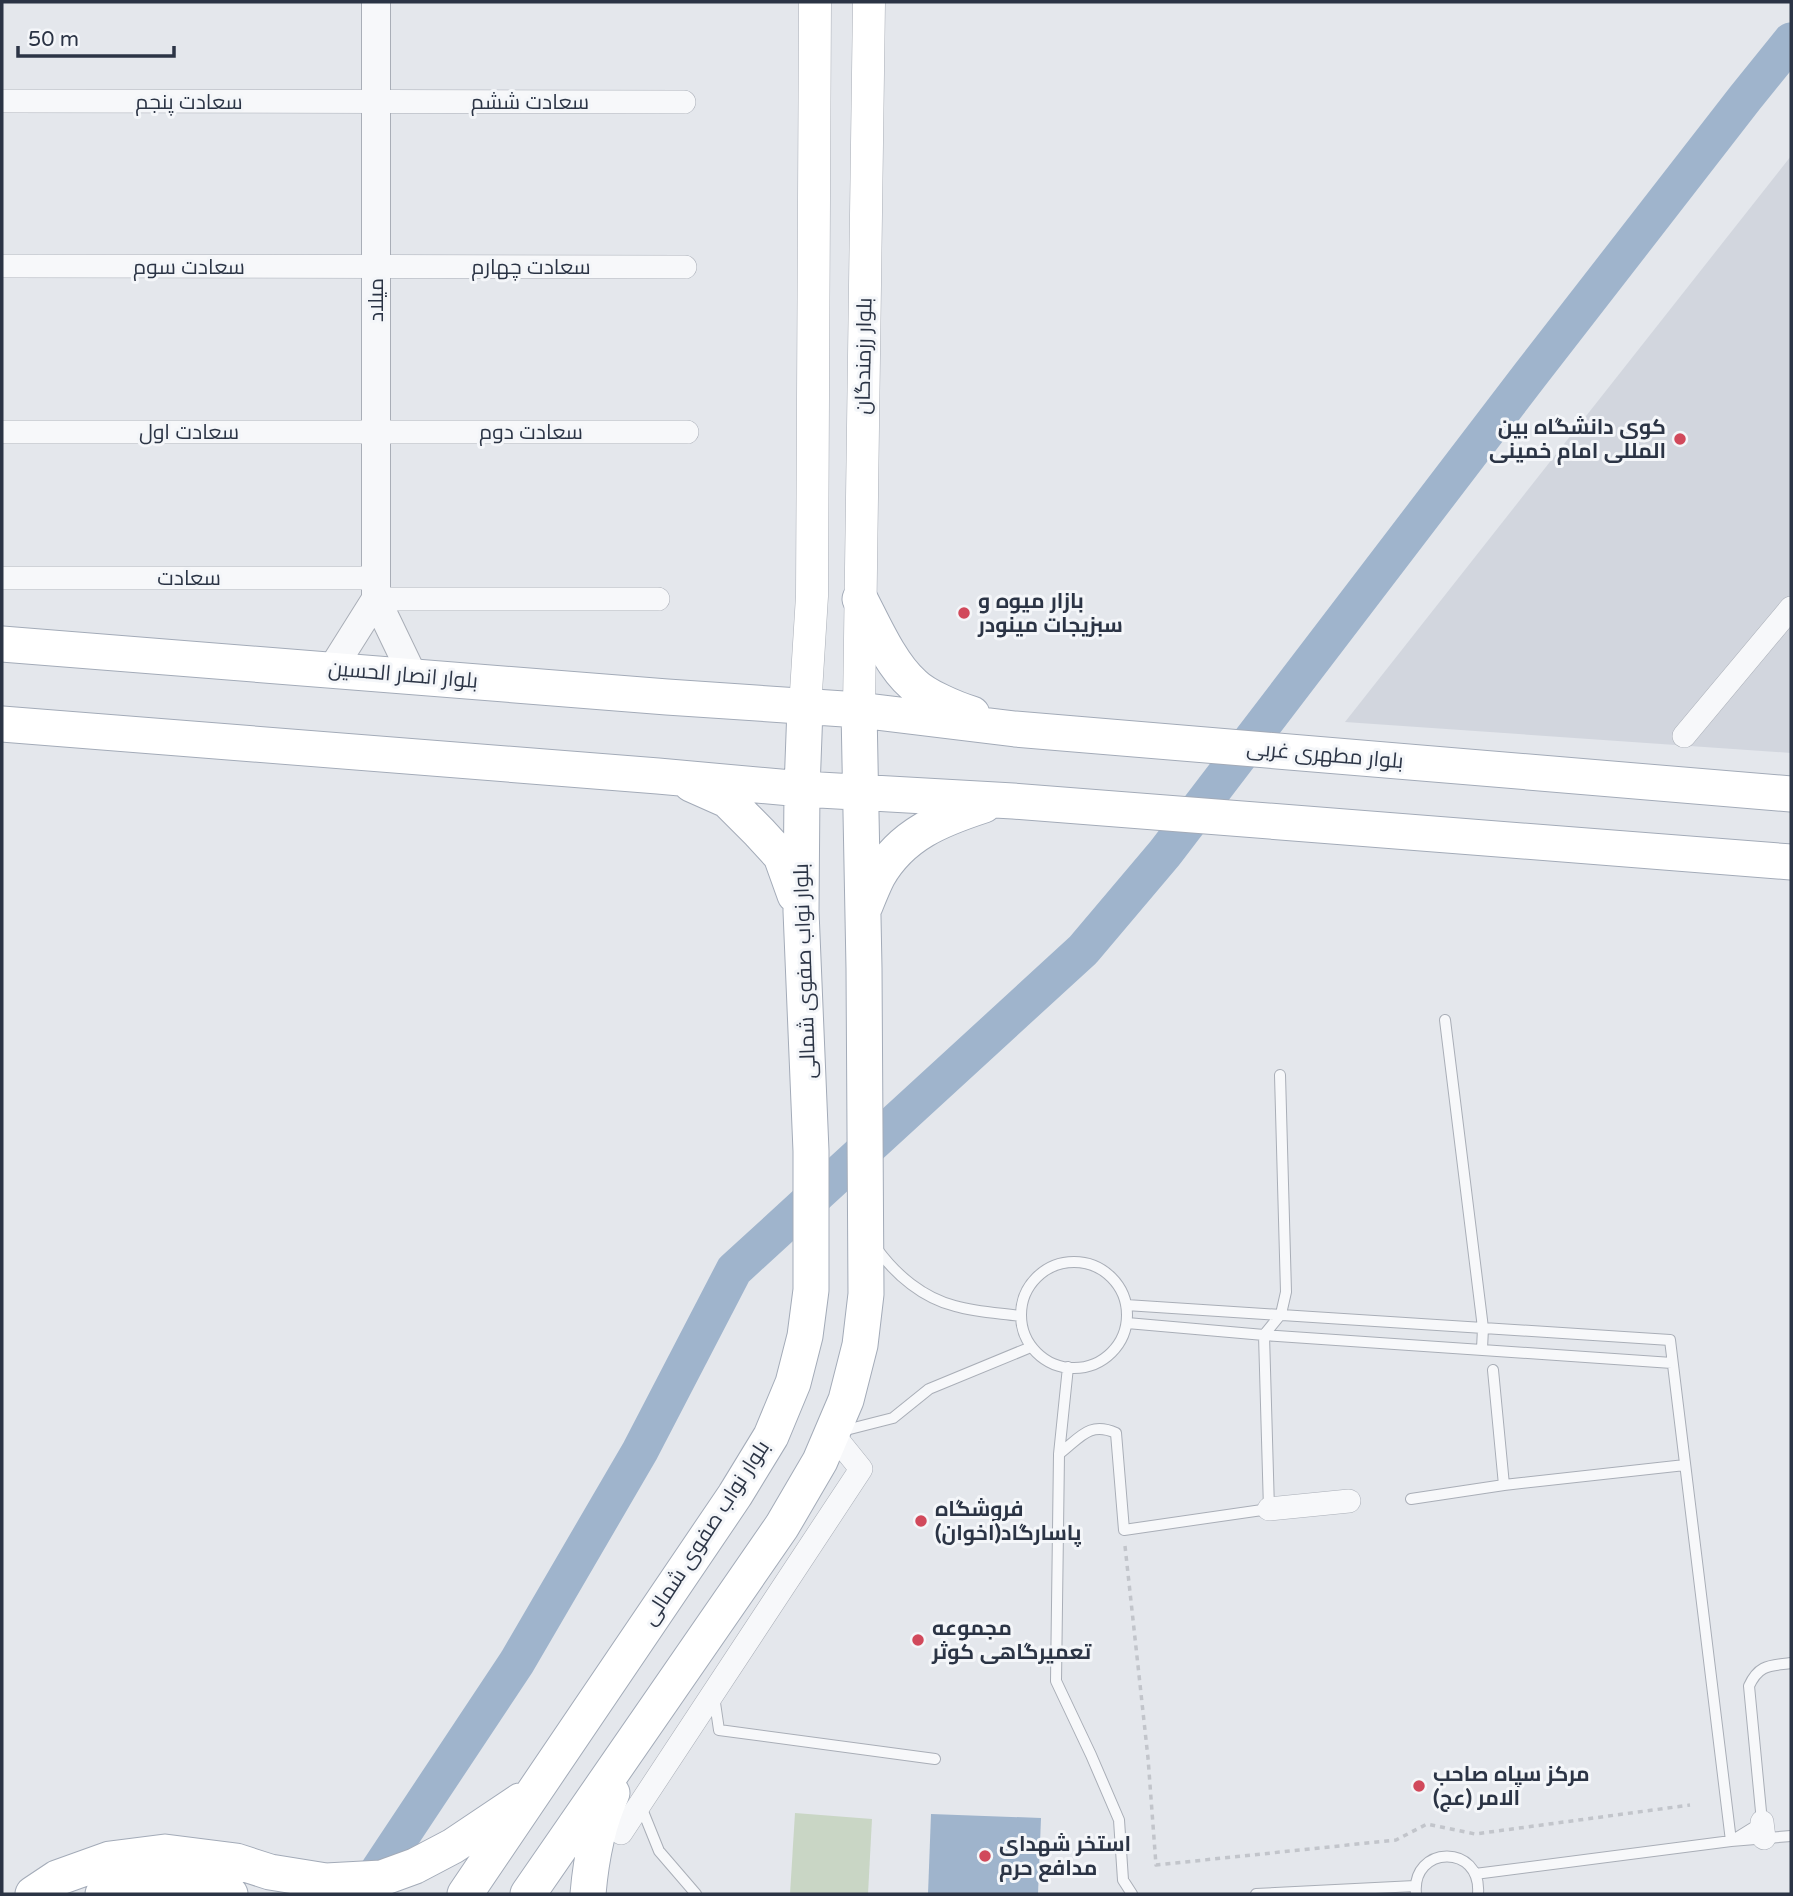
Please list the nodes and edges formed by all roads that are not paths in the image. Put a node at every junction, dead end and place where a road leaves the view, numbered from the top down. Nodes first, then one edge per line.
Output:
1 (376, 2) edge
2 (815, 2) edge
3 (869, 2) edge
4 (2, 102) edge
5 (376, 102) junction
6 (684, 102) dead end
7 (2, 266) edge
8 (376, 267) junction
9 (685, 267) dead end
10 (2, 432) edge
11 (376, 432) junction
12 (687, 432) dead end
13 (2, 578) edge
14 (376, 589) junction
15 (658, 599) dead end
16 (860, 600) junction
17 (1791, 608) edge
18 (2, 644) edge
19 (332, 669) junction
20 (413, 676) junction
21 (805, 708) junction
22 (859, 710) junction
23 (2, 724) edge
24 (1015, 729) junction
25 (1684, 736) dead end
26 (657, 776) junction
27 (802, 789) junction
28 (862, 792) junction
29 (1791, 794) edge
30 (997, 801) junction
31 (1791, 862) edge
32 (801, 911) junction
33 (862, 913) junction
34 (1445, 1020) dead end
35 (1280, 1075) dead end
36 (867, 1235) junction
37 (1126, 1304) junction
38 (1281, 1314) junction
39 (1020, 1316) junction
40 (1127, 1323) junction
41 (1483, 1328) junction
42 (1264, 1335) junction
43 (1031, 1348) junction
44 (1482, 1349) junction
45 (1672, 1363) junction
46 (1068, 1367) junction
47 (1493, 1370) dead end
48 (832, 1433) junction
49 (1059, 1454) junction
50 (1685, 1465) junction
51 (1504, 1485) junction
52 (1411, 1499) dead end
53 (1349, 1501) dead end
54 (1269, 1509) junction
55 (1791, 1663) edge
56 (713, 1693) junction
57 (642, 1730) junction
58 (935, 1759) dead end
59 (537, 1789) junction
60 (640, 1804) junction
61 (1763, 1830) junction
62 (621, 1833) dead end
63 (1791, 1836) edge
64 (1731, 1841) junction
65 (1475, 1874) junction
66 (1416, 1890) edge
67 (33, 1894) edge
68 (103, 1894) edge
69 (230, 1894) edge
70 (465, 1894) edge
71 (527, 1894) edge
72 (589, 1894) edge
73 (696, 1894) edge
74 (1132, 1894) edge
75 (1256, 1894) edge
76 (1478, 1894) edge

1 - 5 street, میلاد
2 - 21 main road
3 - 16 main road, بلوار رزمندگان
4 - 5 street, سعادت پنجم
5 - 6 street, سعادت ششم
5 - 8 street, میلاد
7 - 8 street, سعادت سوم
8 - 9 street, سعادت چهارم
8 - 11 street, میلاد
10 - 11 street, سعادت اول
11 - 12 street, سعادت دوم
11 - 14 street, میلاد
13 - 14 street, سعادت
14 - 15 street, سعادت
14 - 19 street
14 - 20 street
16 - 22 main road, بلوار رزمندگان
16 - 24 main road
17 - 25 street
18 - 19 main road, بلوار انصار الحسین
19 - 20 main road, بلوار انصار الحسین
20 - 21 main road, بلوار انصار الحسین
21 - 22 main road, بلوار انصار الحسین
21 - 27 main road, بلوار نواب صفوی شمالی
22 - 24 main road, بلوار مطهری غربی
22 - 28 main road
23 - 26 main road
24 - 29 main road, بلوار مطهری غربی
26 - 27 main road
26 - 32 main road
27 - 28 main road
27 - 32 main road, بلوار نواب صفوی شمالی
28 - 30 main road
28 - 33 main road
30 - 31 main road
30 - 33 main road
32 - 59 main road, بلوار نواب صفوی شمالی
33 - 36 main road
34 - 41 lane
35 - 38 lane
36 - 39 lane
36 - 48 main road
37 - 38 lane
37 - 39 lane
37 - 40 lane
38 - 41 lane
38 - 42 lane
39 - 43 lane
40 - 42 lane
40 - 46 lane
41 - 44 lane
41 - 45 lane
42 - 44 lane
42 - 54 lane
43 - 46 lane
43 - 48 lane
44 - 45 lane
45 - 50 lane
46 - 49 lane
47 - 51 lane
48 - 56 street
48 - 57 main road
49 - 54 lane
49 - 74 lane
50 - 51 lane
50 - 64 lane
51 - 52 lane
53 - 54 street
55 - 61 lane
56 - 58 lane
56 - 60 street
57 - 71 main road
57 - 72 main road
59 - 67 main road
59 - 70 main road, بلوار نواب صفوی شمالی
60 - 62 street
60 - 73 lane
61 - 63 lane
61 - 64 lane
64 - 65 lane
65 - 66 lane
65 - 76 lane
66 - 75 lane
68 - 69 main road

